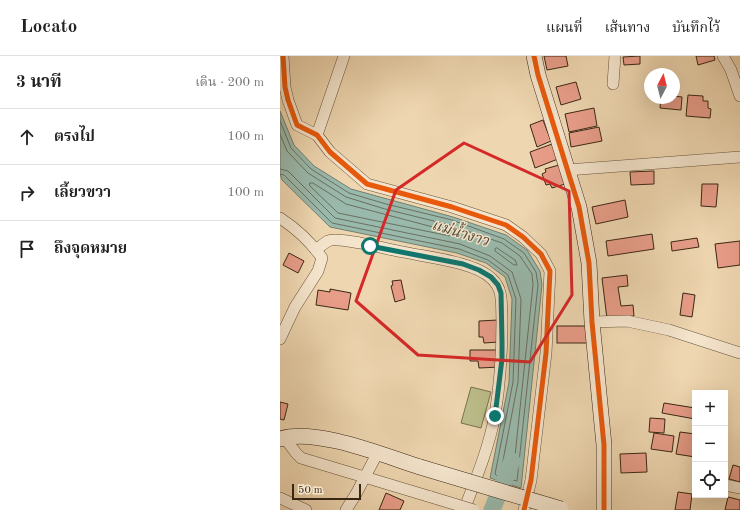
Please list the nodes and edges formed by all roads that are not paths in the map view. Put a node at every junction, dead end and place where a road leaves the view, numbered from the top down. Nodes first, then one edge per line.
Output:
1 (283, 56) edge
2 (344, 56) edge
3 (534, 56) edge
4 (615, 56) edge
5 (723, 56) edge
6 (613, 84) dead end
7 (740, 96) edge
8 (317, 135) junction
9 (740, 157) edge
10 (567, 170) junction
11 (280, 218) edge
12 (316, 250) junction
13 (592, 322) junction
14 (280, 339) edge
15 (740, 353) edge
16 (282, 438) edge
17 (377, 454) junction
18 (365, 477) junction
19 (728, 486) edge
20 (740, 488) edge
21 (280, 498) edge
22 (563, 509) edge
23 (306, 510) edge
24 (346, 510) edge
25 (464, 510) edge
26 (474, 510) edge
27 (524, 510) edge
28 (604, 510) edge

1 - 8 street
2 - 8 street
3 - 10 street
4 - 6 street
5 - 7 street
8 - 27 street
9 - 10 street
10 - 13 street
11 - 12 street
12 - 14 street
12 - 25 street
13 - 15 street
13 - 28 street
16 - 17 street
16 - 18 street
17 - 18 street
17 - 22 street, bridge
18 - 24 street
18 - 26 street, bridge
19 - 20 street
21 - 23 street

